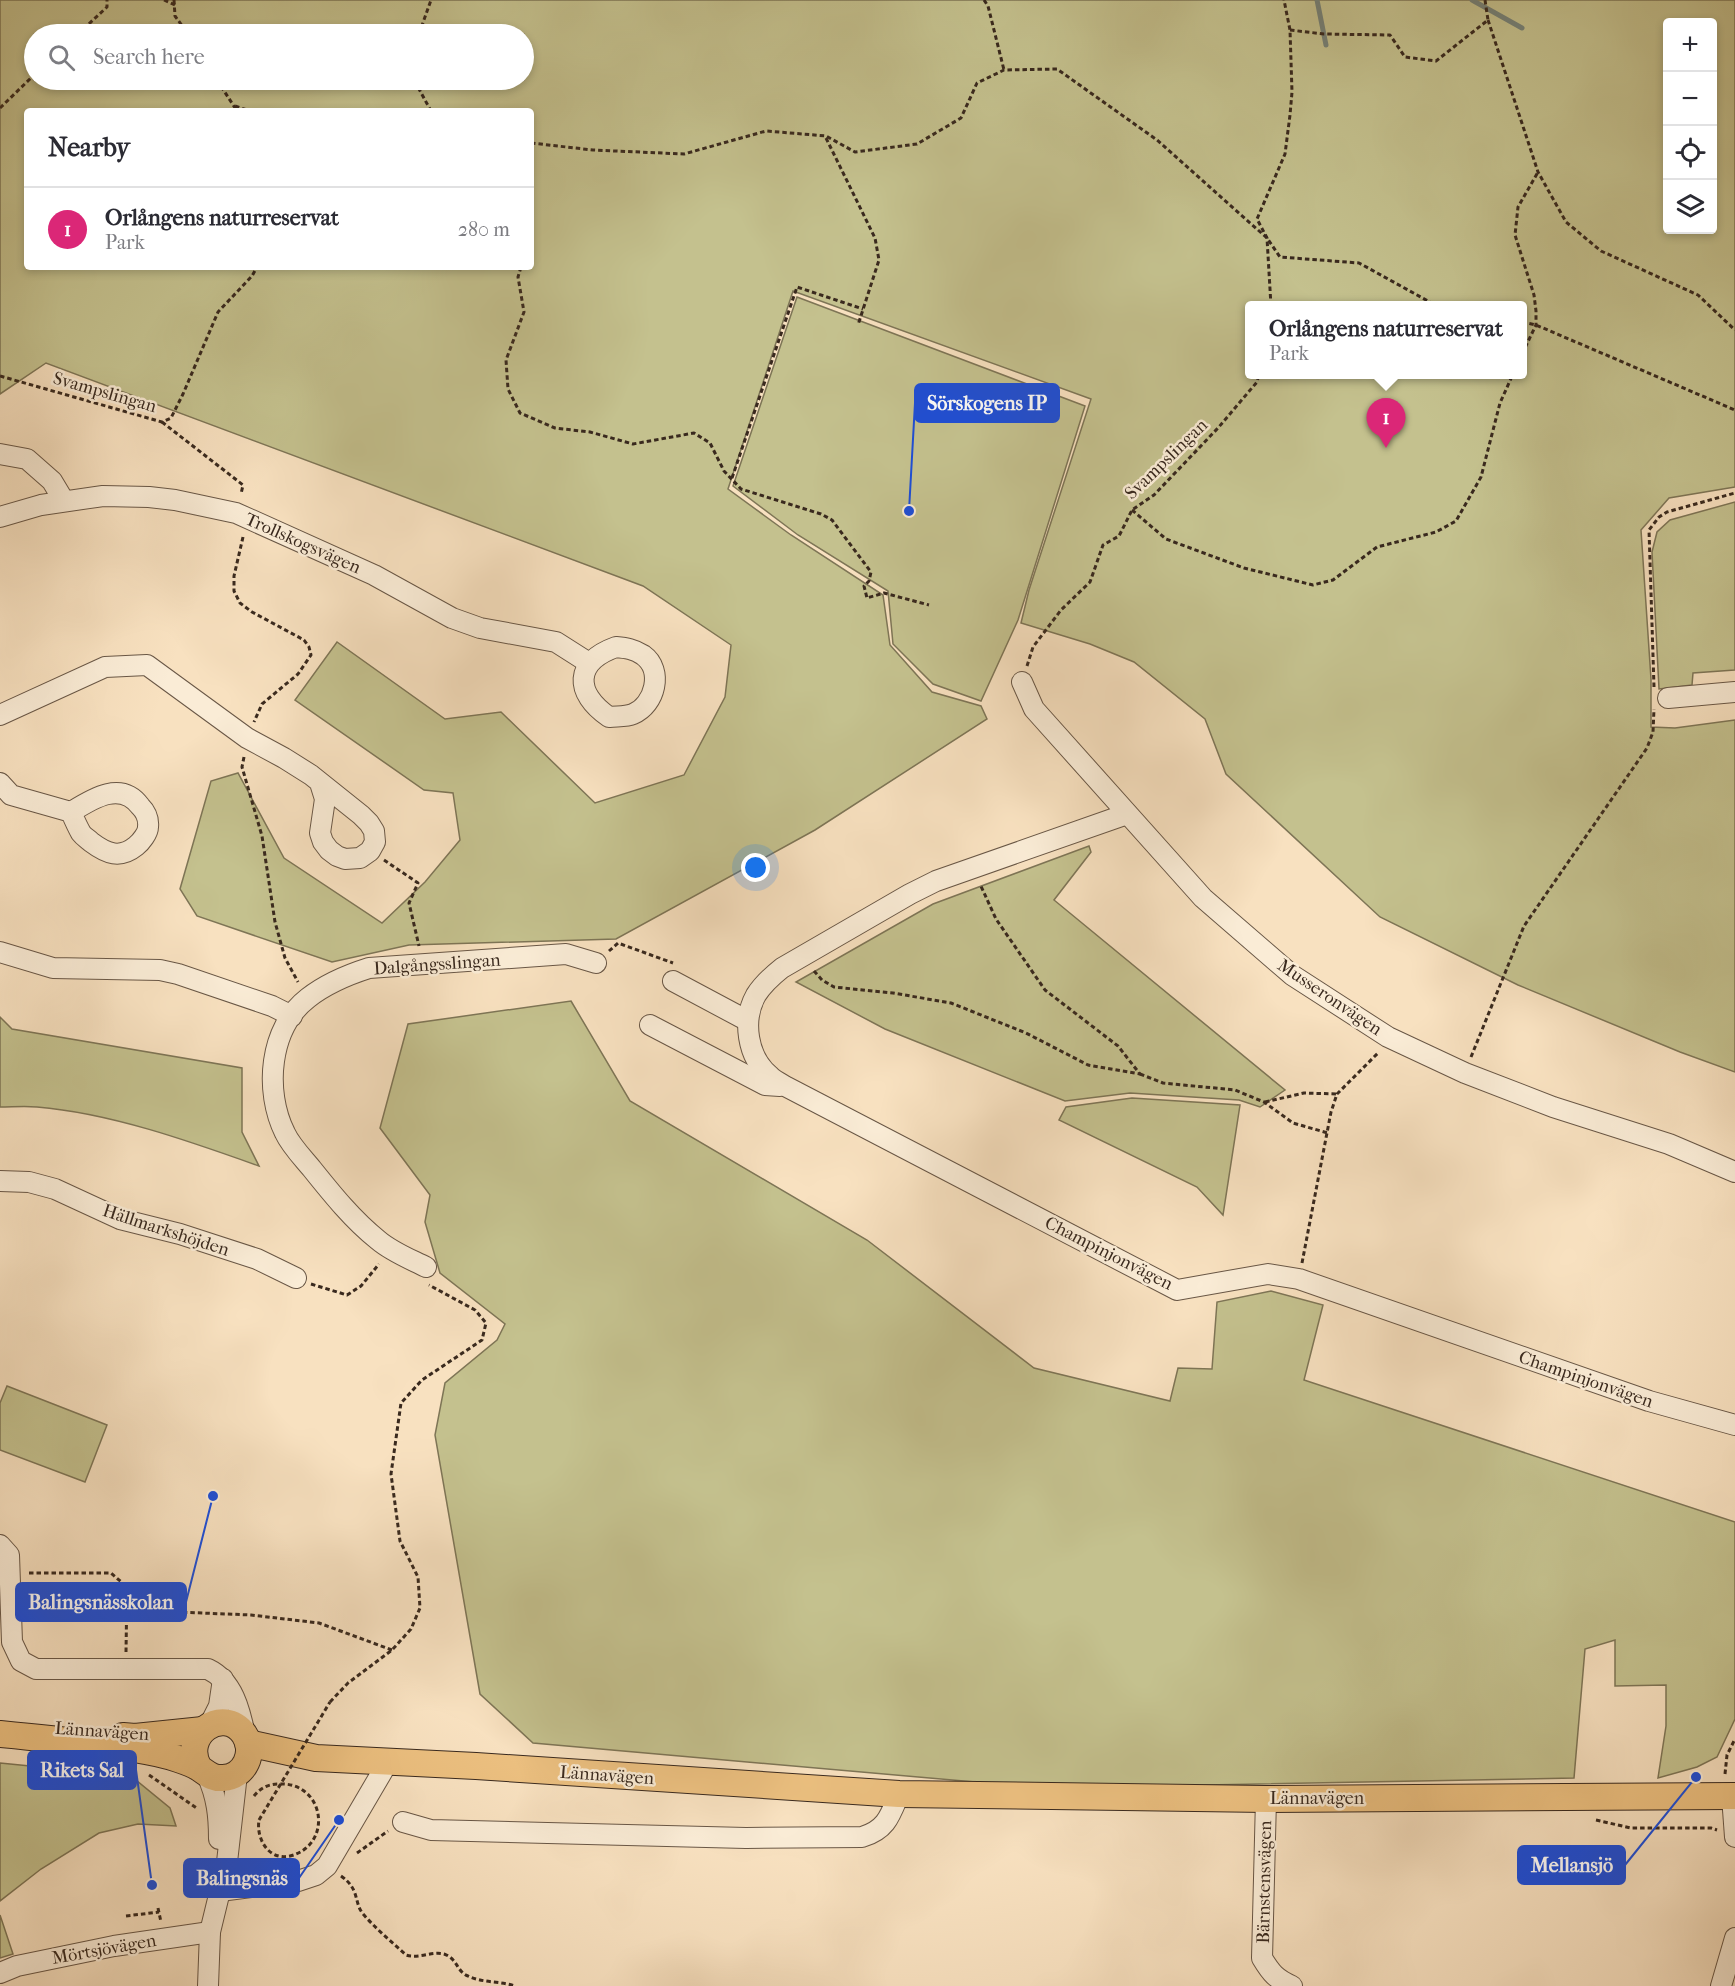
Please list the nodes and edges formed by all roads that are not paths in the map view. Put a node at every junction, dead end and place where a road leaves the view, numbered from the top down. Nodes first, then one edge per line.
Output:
1 (0, 454) edge
2 (64, 501) junction
3 (0, 517) edge
4 (589, 663) dead end
5 (1022, 682) road end
6 (1735, 692) edge
7 (1659, 695) road end
8 (0, 715) edge
9 (0, 783) edge
10 (320, 783) junction
11 (71, 812) dead end
12 (1127, 814) junction
13 (0, 952) edge
14 (596, 963) dead end
15 (673, 981) dead end
16 (292, 1016) junction
17 (748, 1021) junction
18 (650, 1025) dead end
19 (785, 1086) junction
20 (1735, 1172) edge
21 (0, 1181) edge
22 (425, 1275) road end
23 (296, 1278) road end
24 (1735, 1425) edge
25 (0, 1545) edge
26 (223, 1679) junction
27 (0, 1722) edge
28 (206, 1728) junction
29 (0, 1734) edge
30 (244, 1754) junction
31 (388, 1762) junction
32 (203, 1771) junction
33 (1731, 1790) edge
34 (899, 1794) junction
35 (1266, 1799) junction
36 (403, 1822) road end
37 (1735, 1837) edge
38 (220, 1891) junction
39 (210, 1932) junction
40 (1735, 1938) edge
41 (0, 1973) edge
42 (208, 1986) edge
43 (1292, 1986) edge
44 (1721, 1986) edge

1 - 2 street
2 - 3 street, Trollskogsvägen
2 - 4 street, Trollskogsvägen
5 - 12 street, Musseronvägen
6 - 7 street
8 - 10 street
9 - 11 street
10 - 10 street
12 - 17 street, Champinjonvägen
12 - 20 street, Musseronvägen
13 - 16 street
14 - 16 street, Dalgångsslingan
15 - 17 street
16 - 22 street, Dalgångsslingan
17 - 19 street, Champinjonvägen
18 - 19 street
19 - 24 street, Champinjonvägen
21 - 23 street, Hällmarkshöjden
25 - 26 street
26 - 28 street
26 - 30 street
27 - 28 main road, Lännavägen
28 - 30 main road, Lännavägen
28 - 32 main road
29 - 32 main road, Lännavägen
30 - 31 main road, Lännavägen
30 - 32 main road, Lännavägen
30 - 38 street
31 - 34 main road, Lännavägen
31 - 38 street
32 - 38 street
33 - 35 main road, Lännavägen
33 - 37 street
34 - 35 main road, Lännavägen
34 - 36 street
35 - 43 street, Bärnstensvägen
38 - 39 street
39 - 41 street, Mörtsjövägen
39 - 42 street
40 - 44 street

